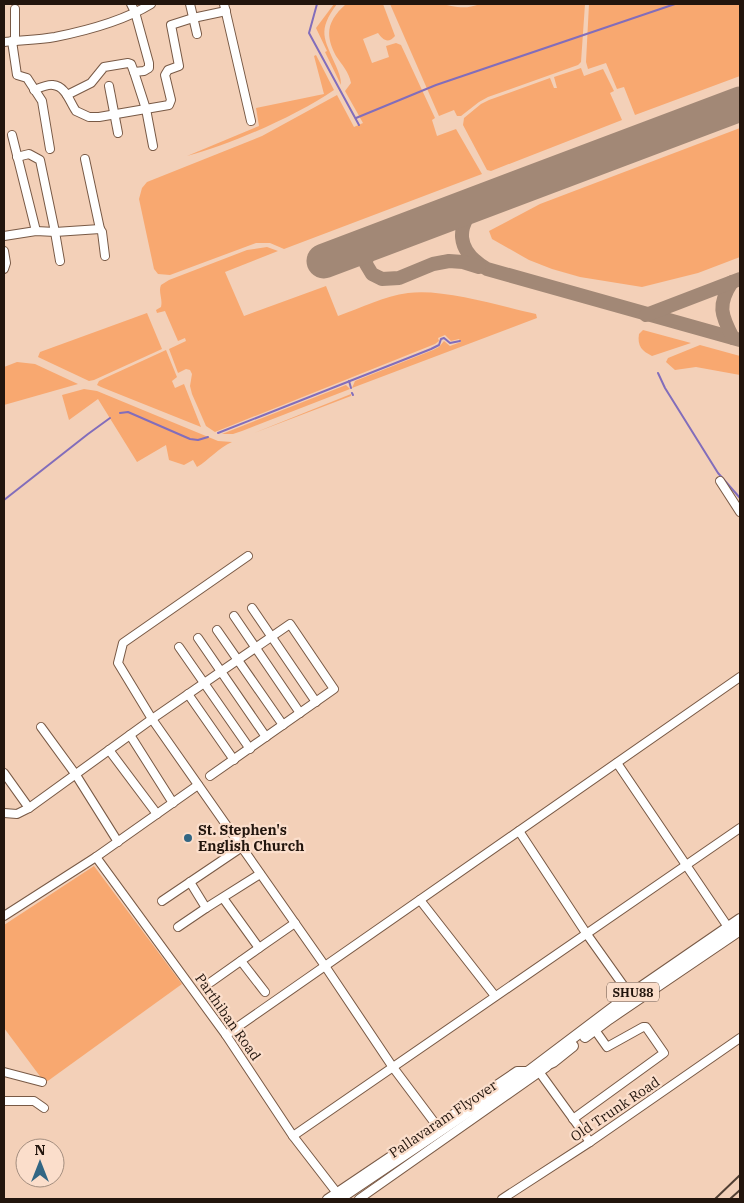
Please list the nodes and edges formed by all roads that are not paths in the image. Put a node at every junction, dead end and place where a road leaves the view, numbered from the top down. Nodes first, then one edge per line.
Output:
1 (131, 4) edge
2 (151, 4) edge
3 (190, 4) edge
4 (225, 7) edge
5 (15, 9) dead end
6 (135, 12) junction
7 (193, 18) junction
8 (197, 34) dead end
9 (10, 41) edge
10 (134, 72) junction
11 (109, 86) dead end
12 (34, 90) junction
13 (67, 95) junction
14 (146, 109) junction
15 (114, 114) junction
16 (251, 121) dead end
17 (118, 132) dead end
18 (12, 135) dead end
19 (154, 146) dead end
20 (50, 149) dead end
21 (17, 157) junction
22 (85, 159) dead end
23 (100, 230) junction
24 (36, 231) junction
25 (55, 232) junction
26 (4, 236) edge
27 (4, 251) edge
28 (105, 256) dead end
29 (60, 261) dead end
30 (4, 269) edge
31 (720, 481) dead end
32 (740, 512) edge
33 (248, 556) dead end
34 (252, 608) dead end
35 (234, 616) dead end
36 (217, 630) dead end
37 (272, 636) junction
38 (198, 638) dead end
39 (179, 647) dead end
40 (255, 648) junction
41 (238, 660) junction
42 (221, 671) junction
43 (740, 677) edge
44 (204, 683) junction
45 (188, 694) junction
46 (316, 702) junction
47 (300, 713) junction
48 (152, 720) junction
49 (283, 725) junction
50 (41, 727) dead end
51 (130, 735) junction
52 (266, 737) junction
53 (250, 748) junction
54 (109, 750) junction
55 (234, 760) junction
56 (617, 763) junction
57 (4, 773) edge
58 (76, 775) junction
59 (210, 776) dead end
60 (198, 785) junction
61 (173, 803) junction
62 (29, 808) junction
63 (4, 813) edge
64 (157, 814) junction
65 (740, 828) edge
66 (519, 831) junction
67 (118, 842) junction
68 (242, 847) junction
69 (96, 858) junction
70 (685, 865) junction
71 (260, 874) junction
72 (190, 882) junction
73 (223, 898) junction
74 (420, 900) junction
75 (162, 901) dead end
76 (206, 908) junction
77 (4, 916) edge
78 (740, 919) edge
79 (295, 923) junction
80 (178, 927) dead end
81 (728, 927) junction
82 (740, 930) edge
83 (586, 933) junction
84 (259, 948) junction
85 (240, 961) junction
86 (325, 966) junction
87 (211, 982) dead end
88 (623, 985) dead end
89 (265, 992) dead end
90 (495, 996) junction
91 (595, 1030) junction
92 (226, 1035) junction
93 (740, 1038) edge
94 (553, 1062) junction
95 (392, 1066) junction
96 (4, 1072) edge
97 (534, 1072) junction
98 (521, 1079) junction
99 (42, 1082) dead end
100 (4, 1101) edge
101 (44, 1108) dead end
102 (573, 1120) junction
103 (437, 1126) junction
104 (293, 1136) junction
105 (590, 1142) junction
106 (338, 1196) edge
107 (328, 1199) edge
108 (349, 1199) edge
109 (359, 1199) edge
110 (502, 1199) edge

1 - 6 street
2 - 6 street
3 - 7 street
4 - 7 street
4 - 16 street
5 - 9 street
6 - 9 street
6 - 10 street
7 - 8 street
7 - 14 street
9 - 12 street
10 - 13 street
10 - 14 street
11 - 15 street
12 - 13 street
12 - 20 street
13 - 15 street
14 - 15 street
14 - 19 street
15 - 17 street
18 - 21 street
21 - 24 street
21 - 25 street
22 - 23 street
23 - 25 street
23 - 28 street
24 - 25 street
24 - 26 street
25 - 29 street
27 - 30 street
31 - 32 street
33 - 48 street
34 - 37 street
35 - 40 street
36 - 41 street
37 - 40 street
37 - 46 street
37 - 46 street
38 - 42 street
39 - 44 street
40 - 41 street
40 - 47 street
41 - 42 street
41 - 49 street
42 - 44 street
42 - 52 street
43 - 56 street
44 - 45 street
44 - 53 street
45 - 48 street
45 - 55 street
46 - 47 street
47 - 49 street
48 - 51 street
48 - 60 street
49 - 52 street
50 - 58 street
51 - 54 street
51 - 61 street
52 - 53 street
53 - 55 street
54 - 58 street
54 - 64 street
55 - 59 street
56 - 66 street
56 - 70 street
57 - 62 street
58 - 62 street
58 - 67 street
60 - 61 street
60 - 68 street
61 - 64 street
62 - 63 street
64 - 67 street
65 - 70 street
66 - 74 street
66 - 83 street
67 - 69 street
68 - 71 street
68 - 72 street
69 - 77 street
69 - 92 street, Parthiban Road
70 - 81 street
70 - 83 street
71 - 73 street
71 - 79 street
72 - 75 street
72 - 76 street
73 - 76 street
73 - 84 street
74 - 86 street
74 - 90 street
76 - 80 street
78 - 81 main road, SHU88
79 - 84 street
79 - 86 street
81 - 97 main road, SHU88
82 - 91 main road, SHU88
83 - 88 street
83 - 90 street
84 - 85 street
85 - 87 street
85 - 89 street
86 - 92 street
86 - 95 street
90 - 95 street
91 - 94 main road, SHU88
91 - 102 street
92 - 104 street, Parthiban Road
93 - 105 street, Old Trunk Road
94 - 97 street
94 - 98 main road, Pallavaram Flyover / SHU88
95 - 103 street
95 - 104 street
96 - 99 street
97 - 98 main road, Pallavaram Flyover / SHU88
97 - 102 street
97 - 103 street
97 - 109 street
98 - 106 main road, Pallavaram Flyover / SHU88
98 - 108 main road, Pallavaram Flyover / SHU88
100 - 101 street
102 - 105 street
103 - 106 street
104 - 106 street, Parthiban Road
105 - 110 street, Old Trunk Road
106 - 107 street

